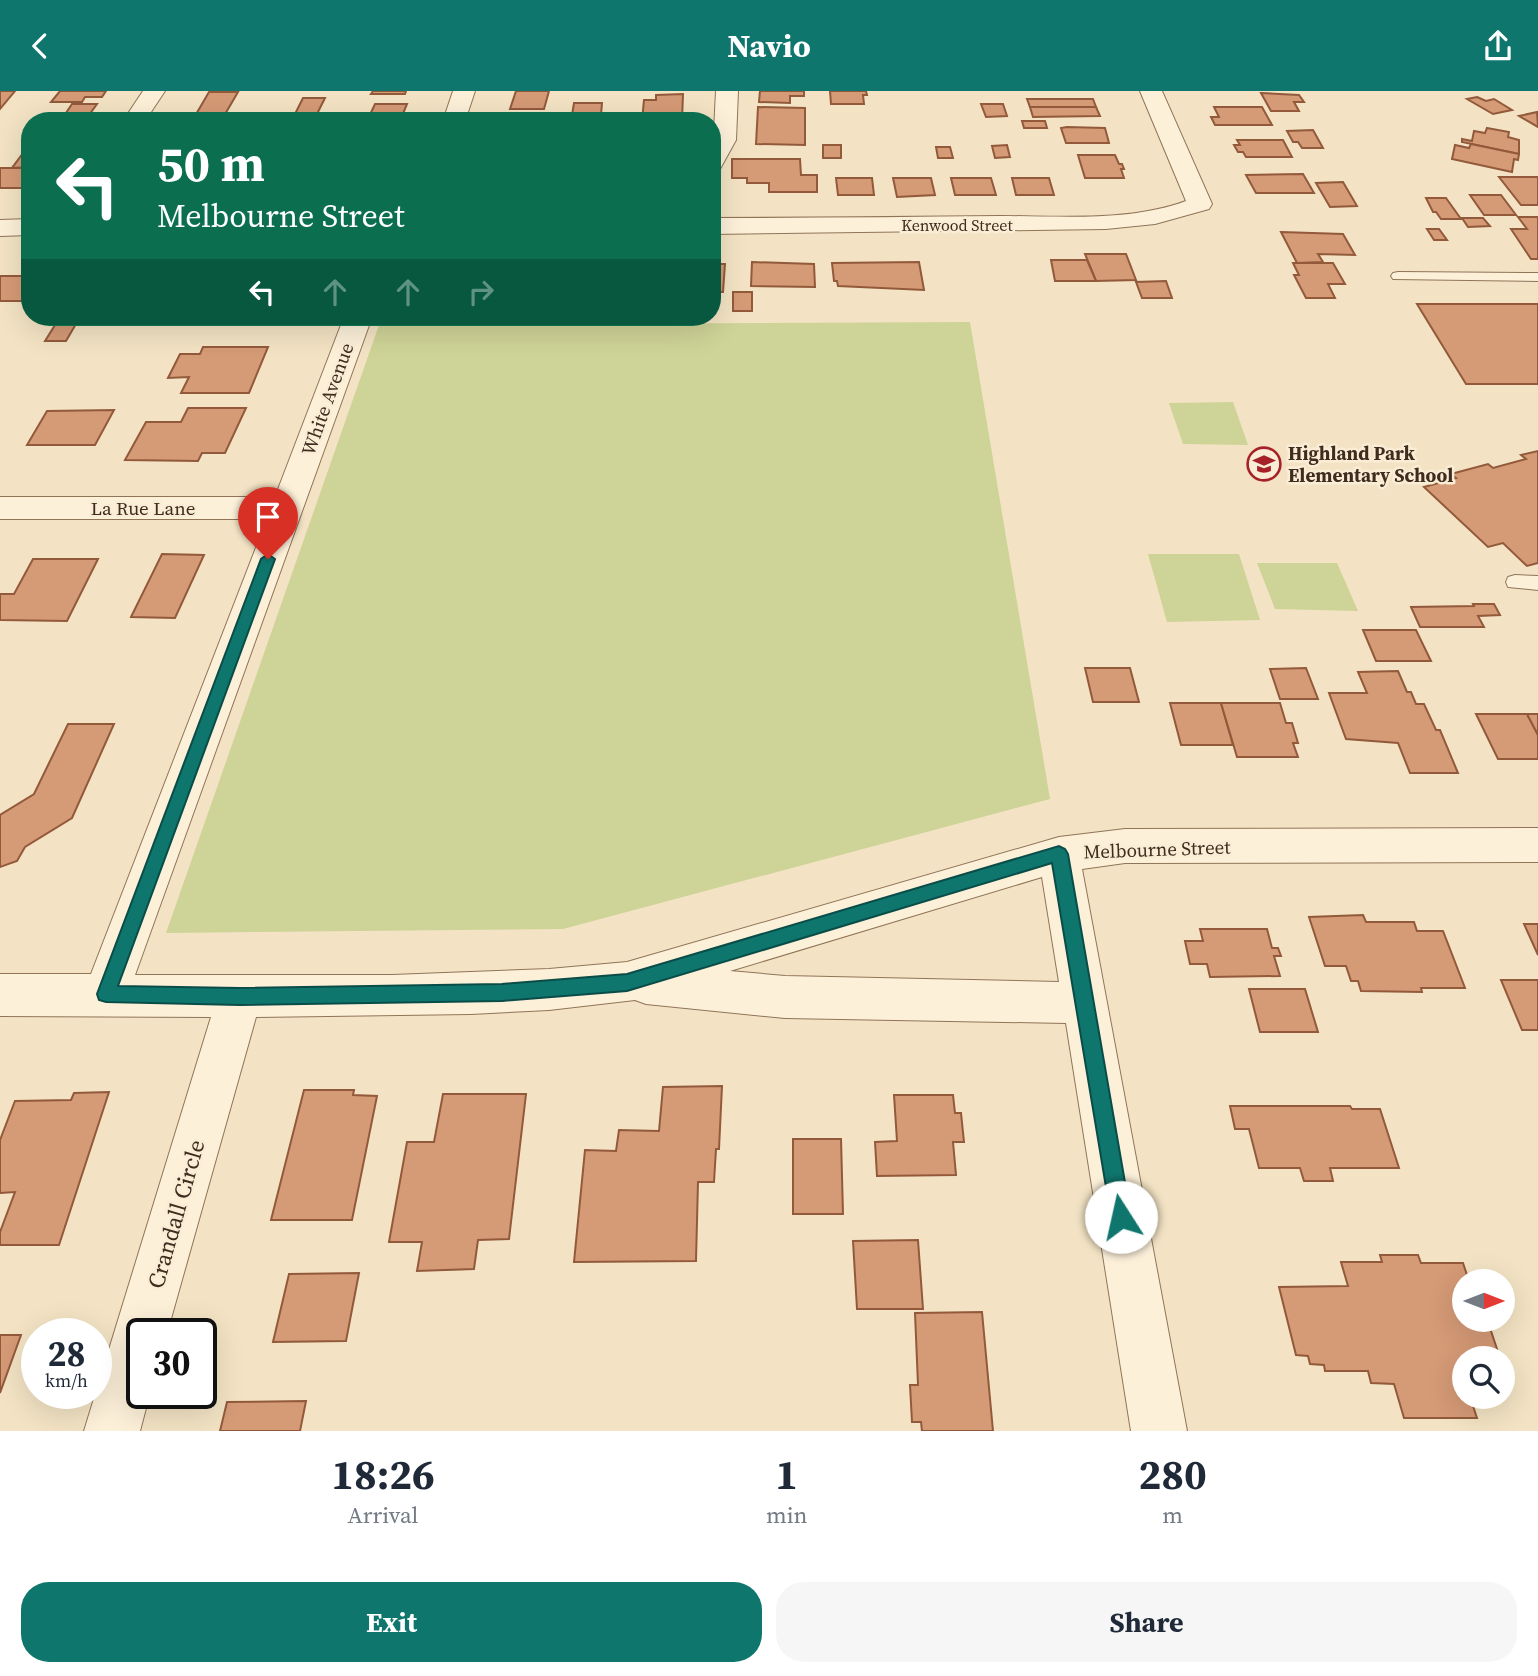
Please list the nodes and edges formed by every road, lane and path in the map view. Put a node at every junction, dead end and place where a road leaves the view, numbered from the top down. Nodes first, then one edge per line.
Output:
1 (154, 91) edge
2 (464, 91) edge
3 (727, 91) edge
4 (1151, 91) edge
5 (140, 112) edge
6 (457, 112) edge
7 (721, 146) edge
8 (721, 226) edge
9 (21, 227) edge
10 (0, 228) edge
11 (1398, 276) dead end
12 (1538, 277) edge
13 (355, 326) edge
14 (0, 508) edge
15 (287, 508) junction
16 (1515, 582) dead end
17 (1538, 583) edge
18 (1538, 845) edge
19 (1059, 854) junction
20 (627, 982) junction
21 (106, 994) junction
22 (0, 995) edge
23 (240, 996) junction
24 (1083, 1003) junction
25 (112, 1431) edge
26 (1158, 1431) edge

1 - 5 street
2 - 6 street
3 - 7 street
4 - 8 street, Kenwood Street
9 - 10 street
11 - 12 lane
13 - 15 street, White Avenue
14 - 15 street, La Rue Lane
15 - 21 street, White Avenue
16 - 17 lane
18 - 19 street, Melbourne Street
19 - 20 street, Melbourne Street
19 - 24 street
20 - 23 street, Melbourne Street
20 - 24 street, Melbourne Street
21 - 22 street, Melbourne Street
21 - 23 street, Melbourne Street
23 - 25 street, Crandall Circle
24 - 26 street

